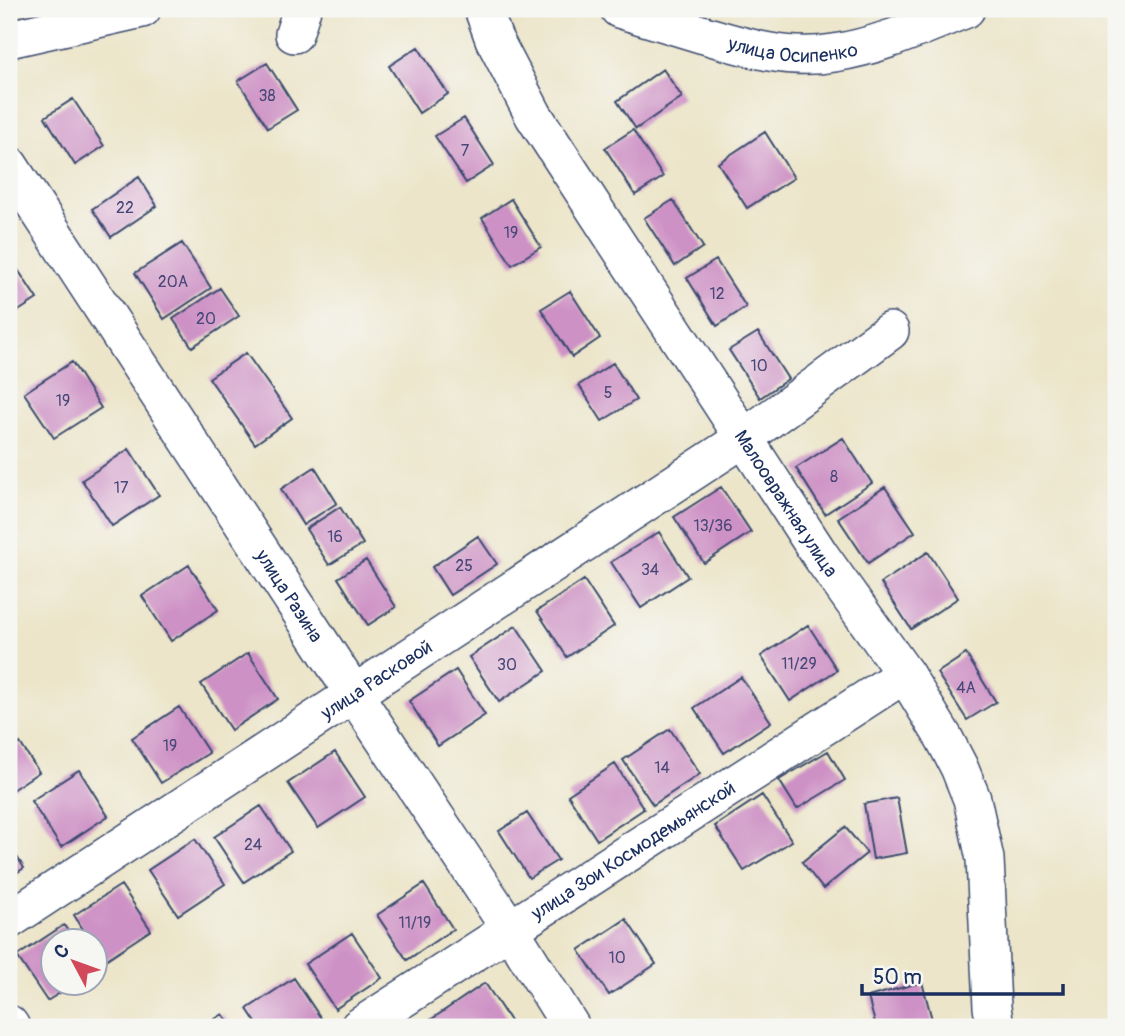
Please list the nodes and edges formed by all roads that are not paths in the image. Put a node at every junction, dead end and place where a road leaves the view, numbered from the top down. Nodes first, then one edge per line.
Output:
1 (142, 9) edge
2 (483, 9) edge
3 (619, 9) edge
4 (967, 9) edge
5 (9, 39) edge
6 (15, 189) edge
7 (890, 331) dead end
8 (744, 438) junction
9 (905, 674) junction
10 (354, 694) junction
11 (9, 920) edge
12 (510, 929) junction
13 (359, 1027) edge
14 (571, 1027) edge
15 (995, 1027) edge

1 - 5 street
2 - 8 street, Малоовражная улица
3 - 4 street, улица Осипенко
6 - 10 street, улица Разина
7 - 8 street, улица Расковой
8 - 9 street, Малоовражная улица
8 - 10 street, улица Расковой
9 - 12 street, улица Зои Космодемьянской
9 - 15 street, Малоовражная улица
10 - 11 street, улица Расковой
10 - 12 street, улица Разина
12 - 13 street, улица Зои Космодемьянской
12 - 14 street, улица Разина

